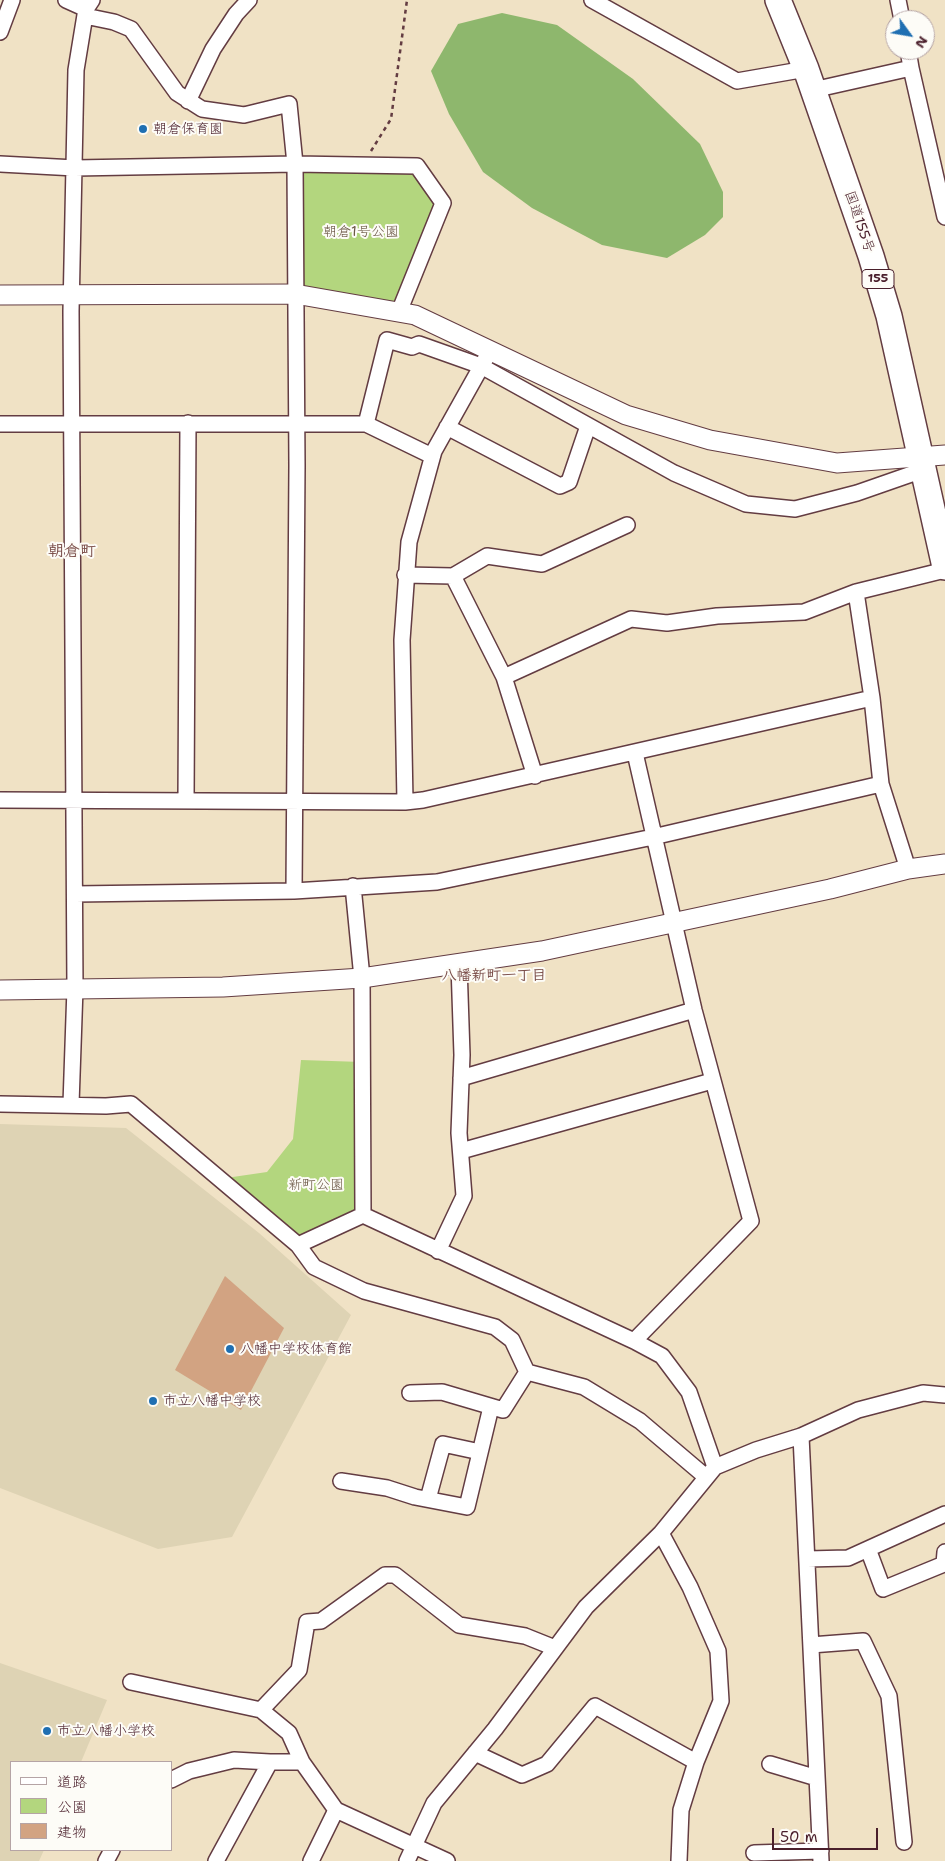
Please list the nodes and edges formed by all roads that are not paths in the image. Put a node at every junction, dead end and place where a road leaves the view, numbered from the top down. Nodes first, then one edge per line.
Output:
1 (12, 0) edge
2 (66, 0) edge
3 (249, 0) edge
4 (592, 0) edge
5 (778, 0) edge
6 (88, 8) edge
7 (0, 32) edge
8 (910, 60) edge
9 (911, 68) junction
10 (810, 80) junction
11 (188, 101) junction
12 (0, 164) edge
13 (295, 164) junction
14 (74, 166) junction
15 (945, 217) edge
16 (72, 294) junction
17 (295, 294) junction
18 (0, 295) edge
19 (399, 312) junction
20 (486, 359) junction
21 (188, 423) junction
22 (0, 424) edge
23 (73, 424) junction
24 (295, 424) junction
25 (366, 424) junction
26 (588, 426) junction
27 (447, 427) junction
28 (945, 455) edge
29 (432, 456) junction
30 (922, 464) junction
31 (626, 525) dead end
32 (945, 568) edge
33 (405, 575) junction
34 (453, 576) junction
35 (856, 592) junction
36 (504, 677) junction
37 (872, 698) junction
38 (635, 753) junction
39 (535, 776) junction
40 (881, 784) junction
41 (0, 800) edge
42 (73, 800) junction
43 (186, 800) junction
44 (294, 800) junction
45 (405, 802) junction
46 (653, 837) junction
47 (945, 864) edge
48 (908, 869) junction
49 (353, 886) junction
50 (294, 891) junction
51 (74, 894) junction
52 (674, 922) junction
53 (459, 965) junction
54 (362, 978) junction
55 (75, 988) junction
56 (0, 990) edge
57 (694, 1010) junction
58 (461, 1078) junction
59 (712, 1081) junction
60 (0, 1104) edge
61 (71, 1104) junction
62 (460, 1151) junction
63 (362, 1215) junction
64 (298, 1245) junction
65 (438, 1251) junction
66 (634, 1340) junction
67 (527, 1372) junction
68 (410, 1393) dead end
69 (945, 1395) edge
70 (490, 1407) junction
71 (801, 1436) junction
72 (480, 1452) junction
73 (711, 1472) junction
74 (341, 1481) dead end
75 (428, 1499) junction
76 (945, 1514) edge
77 (661, 1533) junction
78 (868, 1549) junction
79 (945, 1552) edge
80 (807, 1559) junction
81 (811, 1645) junction
82 (555, 1648) junction
83 (131, 1682) dead end
84 (261, 1710) junction
85 (475, 1753) junction
86 (270, 1762) junction
87 (302, 1762) junction
88 (696, 1762) junction
89 (770, 1764) dead end
90 (817, 1778) junction
91 (172, 1780) edge
92 (336, 1810) junction
93 (904, 1842) dead end
94 (415, 1846) junction
95 (754, 1853) dead end
96 (821, 1856) edge
97 (216, 1861) edge
98 (311, 1861) edge
99 (407, 1861) edge
100 (447, 1861) edge
101 (679, 1861) edge

1 - 7 street
2 - 6 street
3 - 11 street
4 - 10 street
5 - 10 highway, 国道155号 / 155
6 - 11 street
6 - 14 street
8 - 9 street
9 - 10 street
9 - 15 street
10 - 30 highway, 国道155号 / 155
11 - 13 street
12 - 14 street
13 - 14 street
13 - 17 street
13 - 19 street
14 - 16 street
16 - 17 street
16 - 18 street
16 - 23 street
17 - 19 street
17 - 24 street
19 - 20 street
20 - 25 street
20 - 26 street
20 - 27 street
20 - 30 street
21 - 23 street
21 - 24 street
21 - 43 street
22 - 23 street
23 - 42 street
24 - 25 street
24 - 44 street
25 - 29 street
26 - 27 street
26 - 30 street
27 - 29 street
28 - 30 street
29 - 33 street
30 - 32 highway, 国道155号 / 155
31 - 34 street
32 - 35 street
33 - 34 street
33 - 45 street
34 - 36 street
35 - 36 street
35 - 37 street
36 - 39 street
37 - 38 street
37 - 40 street
38 - 39 street
38 - 46 street
39 - 45 street
40 - 46 street
40 - 48 street
41 - 42 street
42 - 43 street
42 - 51 street
43 - 44 street
44 - 45 street
44 - 50 street
46 - 49 street
46 - 52 street
47 - 48 street
48 - 52 street
49 - 50 street
49 - 54 street
50 - 51 street
51 - 55 street
52 - 53 street
52 - 57 street
53 - 54 street
53 - 58 street
54 - 55 street
54 - 63 street
55 - 56 street
55 - 61 street
57 - 58 street
57 - 59 street
58 - 62 street
59 - 62 street
59 - 66 street
60 - 61 street
61 - 64 street
62 - 65 street
63 - 64 street
63 - 65 street
64 - 67 street
65 - 66 street
66 - 73 street
67 - 70 street
67 - 73 street
68 - 70 street
69 - 71 street
70 - 72 street
71 - 73 street
71 - 80 street
72 - 75 street
72 - 75 street
73 - 77 street
74 - 75 street
76 - 78 street
77 - 82 street
77 - 88 street
78 - 79 street
78 - 80 street
80 - 81 street
81 - 90 street
81 - 93 street
82 - 84 street
82 - 85 street
83 - 84 street
84 - 87 street
85 - 88 street
85 - 94 street
86 - 87 street
86 - 91 street
86 - 97 street
87 - 92 street
88 - 101 street
89 - 90 street
90 - 96 street
92 - 94 street
92 - 98 street
94 - 99 street
94 - 100 street
95 - 96 street

